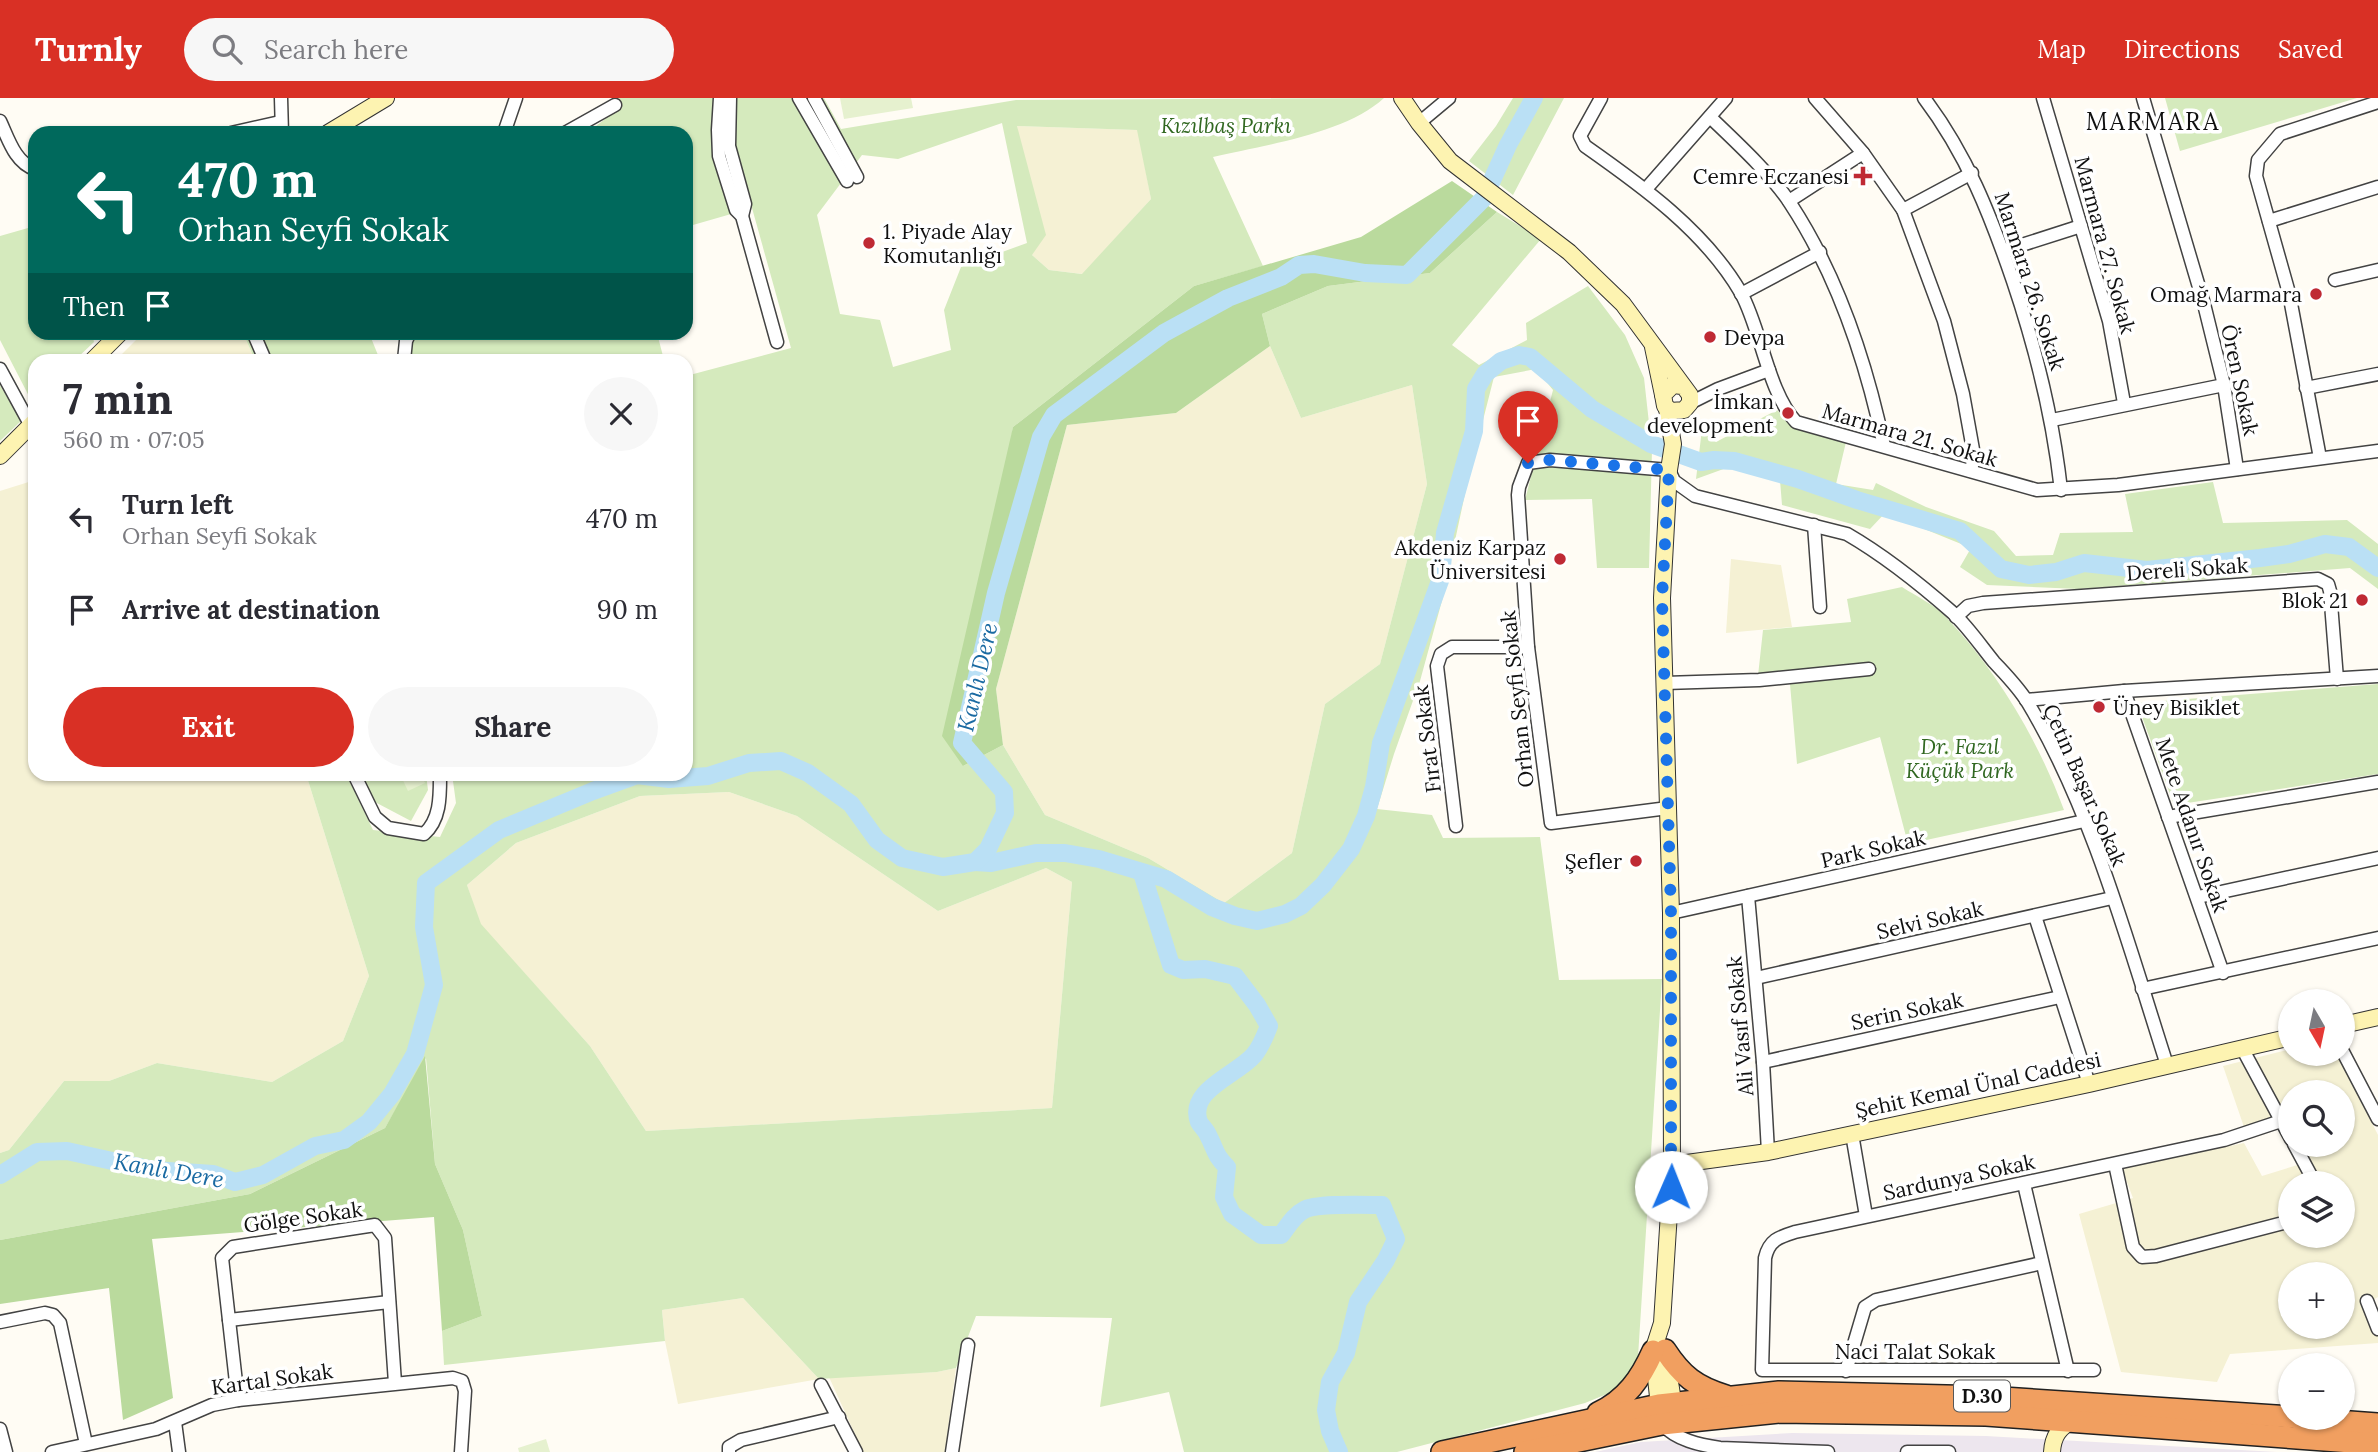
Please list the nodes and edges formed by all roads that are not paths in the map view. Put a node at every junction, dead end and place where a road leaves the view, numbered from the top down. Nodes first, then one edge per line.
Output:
1 (281, 98) edge
2 (516, 98) edge
3 (720, 98) edge
4 (730, 98) edge
5 (799, 98) edge
6 (814, 98) edge
7 (1402, 98) edge
8 (1448, 98) edge
9 (1601, 98) edge
10 (1726, 98) edge
11 (1815, 98) edge
12 (1924, 98) edge
13 (2043, 98) edge
14 (2143, 98) edge
15 (378, 100) edge
16 (2378, 102) edge
17 (615, 105) dead end
18 (1710, 117) junction
19 (0, 121) edge
20 (1419, 123) junction
21 (282, 126) edge
22 (339, 126) edge
23 (506, 126) edge
24 (578, 126) edge
25 (1863, 153) junction
26 (28, 167) edge
27 (1972, 173) junction
28 (2378, 187) edge
29 (1646, 189) junction
30 (1789, 201) junction
31 (1903, 210) junction
32 (742, 216) junction
33 (2269, 220) junction
34 (2081, 226) junction
35 (1820, 251) junction
36 (2003, 251) junction
37 (2378, 270) edge
38 (2335, 280) dead end
39 (1741, 293) junction
40 (113, 340) edge
41 (777, 342) dead end
42 (1653, 344) junction
43 (99, 354) edge
44 (0, 369) edge
45 (1769, 370) junction
46 (2378, 374) edge
47 (2224, 385) junction
48 (2306, 388) junction
49 (1686, 396) junction
50 (1665, 402) junction
51 (2124, 403) junction
52 (28, 415) edge
53 (2052, 420) junction
54 (28, 428) edge
55 (1673, 444) junction
56 (1884, 446) junction
57 (2378, 451) edge
58 (0, 456) edge
59 (2320, 458) junction
60 (2237, 469) junction
61 (1669, 470) junction
62 (1971, 471) junction
63 (2061, 490) junction
64 (1814, 524) junction
65 (1820, 607) dead end
66 (1956, 617) junction
67 (1528, 647) junction
68 (1869, 669) dead end
69 (2378, 676) edge
70 (2337, 679) junction
71 (1664, 683) junction
72 (2124, 691) junction
73 (2026, 700) junction
74 (357, 781) edge
75 (440, 781) edge
76 (2378, 782) edge
77 (1668, 808) junction
78 (2168, 817) junction
79 (2084, 821) junction
80 (1456, 826) dead end
81 (2378, 858) edge
82 (1748, 897) junction
83 (2198, 897) junction
84 (2112, 898) junction
85 (1671, 913) junction
86 (2035, 916) junction
87 (2378, 938) edge
88 (2223, 973) junction
89 (1756, 978) junction
90 (2142, 989) junction
91 (2060, 997) junction
92 (2378, 1017) edge
93 (2356, 1022) edge
94 (2278, 1040) edge
95 (2242, 1048) junction
96 (1763, 1062) junction
97 (2167, 1065) junction
98 (2352, 1066) edge
99 (2089, 1084) junction
100 (2374, 1102) edge
101 (2278, 1115) edge
102 (2378, 1119) edge
103 (2278, 1122) edge
104 (1852, 1134) junction
105 (1768, 1152) junction
106 (2115, 1164) junction
107 (1671, 1165) junction
108 (2024, 1184) junction
109 (1866, 1216) junction
110 (2278, 1224) edge
111 (2042, 1263) junction
112 (2367, 1301) dead end
113 (389, 1302) junction
114 (229, 1320) junction
115 (0, 1322) edge
116 (2378, 1329) edge
117 (968, 1345) dead end
118 (1659, 1351) junction
119 (1762, 1370) joint
120 (2094, 1370) dead end
121 (1846, 1371) junction
122 (2068, 1371) junction
123 (394, 1383) junction
124 (821, 1385) dead end
125 (1728, 1396) junction
126 (238, 1400) junction
127 (1668, 1414) junction
128 (2278, 1416) edge
129 (839, 1417) junction
130 (2024, 1418) junction
131 (2073, 1420) junction
132 (1581, 1421) junction
133 (175, 1422) junction
134 (2355, 1422) edge
135 (2378, 1424) edge
136 (0, 1429) edge
137 (86, 1444) junction
138 (2378, 1444) edge
139 (2053, 1447) edge
140 (6, 1452) edge
141 (51, 1452) edge
142 (179, 1452) edge
143 (461, 1452) edge
144 (729, 1452) edge
145 (856, 1452) edge
146 (952, 1452) edge
147 (1442, 1452) edge
148 (1525, 1452) edge
149 (1829, 1452) edge
150 (1907, 1452) edge
151 (1949, 1452) edge

1 - 21 street
2 - 23 street
3 - 32 street
4 - 32 street
5 - 6 street
7 - 20 main road
8 - 20 street
9 - 29 street, Marmara 21. Sokak
10 - 18 street
11 - 25 street
12 - 27 street, Marmara 26. Sokak
13 - 34 street, Marmara 27. Sokak
14 - 47 street, Ören Sokak
15 - 22 main road
16 - 33 street
17 - 24 street
18 - 29 street
18 - 30 street
19 - 26 street
20 - 42 main road
25 - 30 street
25 - 31 street
27 - 31 street
27 - 36 street, Marmara 26. Sokak
28 - 33 street
29 - 39 street, Marmara 21. Sokak
30 - 35 street
31 - 62 street
32 - 41 street
33 - 48 street
34 - 36 street
34 - 51 street, Marmara 27. Sokak
35 - 39 street
35 - 56 street
36 - 53 street, Marmara 26. Sokak
37 - 38 street
39 - 45 street, Marmara 21. Sokak
40 - 43 main road
42 - 49 main road
42 - 50 main road
44 - 52 street
45 - 49 street
45 - 56 street, Marmara 21. Sokak
46 - 48 street
47 - 51 street
47 - 60 street, Ören Sokak
48 - 59 street
49 - 50 main road
49 - 50 main road
49 - 55 main road
50 - 55 main road
51 - 53 street
53 - 63 street, Marmara 26. Sokak
54 - 58 main road
55 - 61 main road
56 - 62 street, Marmara 21. Sokak
57 - 59 street, Marmara 21. Sokak
59 - 60 street, Marmara 21. Sokak
60 - 63 street, Marmara 21. Sokak
61 - 64 street, Çetin Başar Sokak
61 - 67 street, Orhan Seyfi Sokak
61 - 71 main road
62 - 63 street, Marmara 21. Sokak
64 - 65 street
64 - 66 street, Çetin Başar Sokak
66 - 70 street, Dereli Sokak
66 - 73 street, Çetin Başar Sokak
67 - 77 street, Orhan Seyfi Sokak
67 - 80 street, Fırat Sokak
68 - 71 street
69 - 70 street
70 - 72 street
71 - 77 main road
72 - 73 street
72 - 78 street, Mete Adanır Sokak
73 - 79 street, Çetin Başar Sokak
74 - 75 street
76 - 78 street
77 - 85 main road
78 - 83 street, Mete Adanır Sokak
79 - 82 street, Park Sokak
79 - 84 street, Çetin Başar Sokak
81 - 83 street
82 - 85 street, Park Sokak
82 - 89 street, Ali Vasıf Sokak
83 - 88 street, Mete Adanır Sokak
84 - 86 street, Selvi Sokak
84 - 90 street, Çetin Başar Sokak
85 - 107 main road
86 - 89 street, Selvi Sokak
86 - 91 street
87 - 88 street
88 - 90 street
89 - 96 street, Ali Vasıf Sokak
90 - 97 street, Çetin Başar Sokak
91 - 96 street, Serin Sokak
91 - 99 street
92 - 93 main road
94 - 95 main road, Şehit Kemal Ünal Caddesi
95 - 97 main road, Şehit Kemal Ünal Caddesi
95 - 101 street
96 - 105 street, Ali Vasıf Sokak
97 - 99 main road, Şehit Kemal Ünal Caddesi
98 - 100 street
99 - 104 main road, Şehit Kemal Ünal Caddesi
100 - 102 street
103 - 106 street, Sardunya Sokak
104 - 105 main road, Şehit Kemal Ünal Caddesi
104 - 109 street
105 - 107 main road, Şehit Kemal Ünal Caddesi
106 - 108 street, Sardunya Sokak
106 - 110 street
107 - 118 main road
108 - 109 street, Sardunya Sokak
108 - 111 street
109 - 119 street, Sardunya Sokak
111 - 121 street
111 - 122 street
112 - 116 street
113 - 114 street
113 - 114 street, Gölge Sokak
113 - 123 street, Gölge Sokak
114 - 126 street, Gölge Sokak
115 - 137 street
117 - 146 street
118 - 125 highway
118 - 127 main road
118 - 132 highway
119 - 121 street, Naci Talat Sokak
120 - 122 street, Naci Talat Sokak
121 - 122 street, Naci Talat Sokak
123 - 126 street, Kartal Sokak
123 - 143 street, Kartal Sokak
124 - 129 street
125 - 127 highway, D.30
125 - 128 highway, D.30
126 - 133 street, Kartal Sokak
127 - 130 highway, D.30
127 - 132 highway, D.30
127 - 148 highway, D.30
127 - 149 street
129 - 144 street
129 - 145 street
130 - 131 highway, D.30
130 - 139 main road
131 - 138 highway, D.30
131 - 139 main road
132 - 147 highway, D.30
133 - 137 street, Kartal Sokak
133 - 142 street
134 - 135 highway
136 - 140 street
137 - 141 street, Kartal Sokak
150 - 151 street

